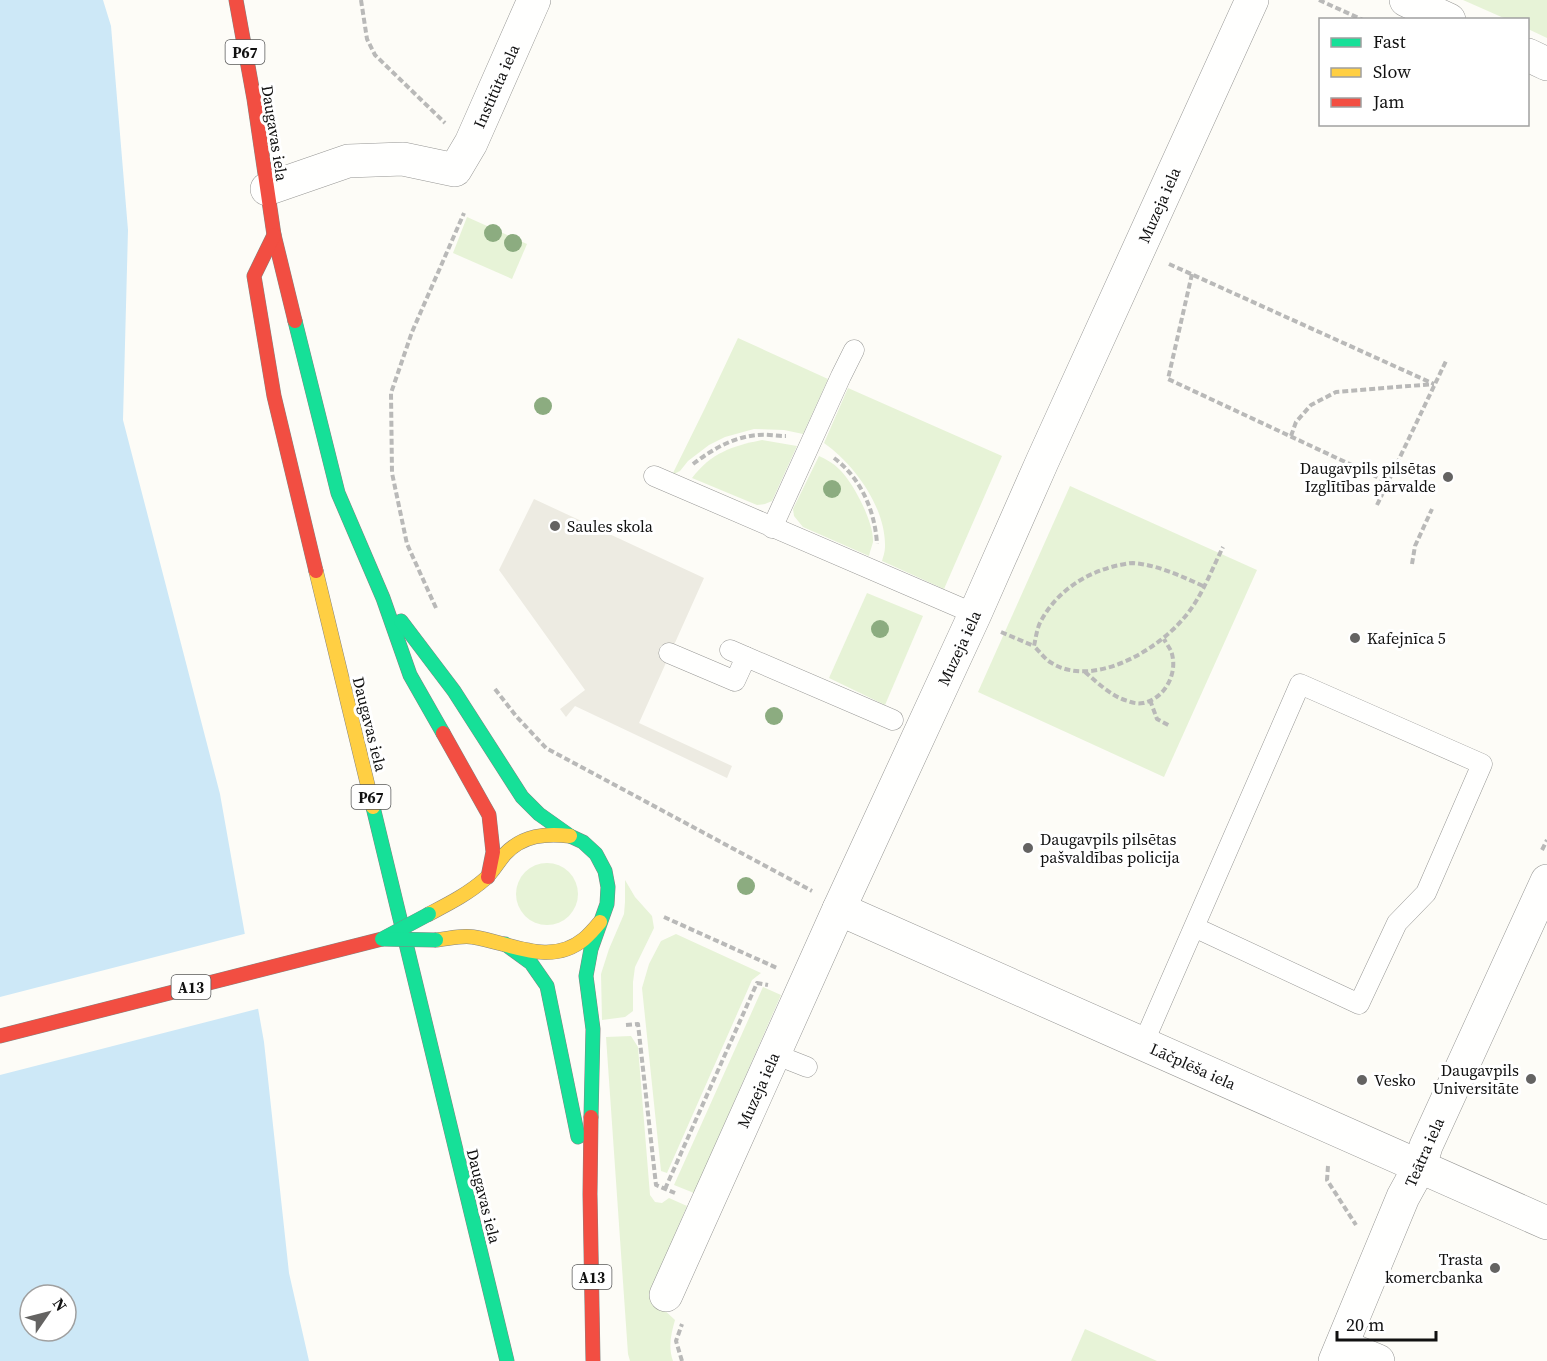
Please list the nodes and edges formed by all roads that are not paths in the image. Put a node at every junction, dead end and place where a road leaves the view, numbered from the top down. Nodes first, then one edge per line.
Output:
1 (236, 0) edge
2 (534, 0) edge
3 (1252, 0) edge
4 (1406, 0) edge
5 (1445, 18) edge
6 (1529, 56) edge
7 (1547, 64) edge
8 (267, 189) junction
9 (274, 236) junction
10 (854, 350) dead end
11 (654, 476) dead end
12 (772, 528) junction
13 (383, 598) junction
14 (975, 614) junction
15 (669, 653) dead end
16 (893, 720) dead end
17 (570, 836) junction
18 (488, 877) junction
19 (1547, 880) edge
20 (828, 901) junction
21 (603, 919) junction
22 (1194, 927) junction
23 (382, 939) junction
24 (505, 944) junction
25 (0, 1036) edge
26 (1143, 1044) junction
27 (774, 1054) junction
28 (807, 1067) dead end
29 (1420, 1166) junction
30 (590, 1194) junction
31 (1547, 1222) edge
32 (666, 1295) dead end
33 (1339, 1353) edge
34 (507, 1361) edge
35 (593, 1361) edge
36 (1378, 1361) edge

1 - 8 main road, Daugavas iela / P67
2 - 8 street, Institūta iela
3 - 14 street, Muzeja iela
4 - 5 street
6 - 7 street
8 - 9 main road, Daugavas iela / P67
9 - 13 main road, Daugavas iela / P67
9 - 34 main road, Daugavas iela / P67
10 - 12 lane
11 - 12 lane
12 - 14 lane
13 - 17 main road, Daugavas iela / P67
13 - 18 main road, Daugavas iela / P67
14 - 20 street, Muzeja iela
15 - 16 lane
17 - 18 main road
17 - 21 main road, Daugavas iela
18 - 23 main road, bridge
19 - 29 street, Teātra iela
20 - 26 street, Lāčplēša iela
20 - 27 street, Muzeja iela
21 - 24 main road, Daugavas iela
21 - 30 main road, Daugavas iela / A13
22 - 22 lane
22 - 26 lane
23 - 24 main road, Daugavas iela / A13, bridge
23 - 25 main road, A13
24 - 30 main road, Daugavas iela / A13
26 - 29 street, Lāčplēša iela
27 - 28 lane
27 - 32 street, Muzeja iela
29 - 31 street, Lāčplēša iela
29 - 33 street, Teātra iela
30 - 35 main road, Daugavas iela / A13
33 - 36 street

